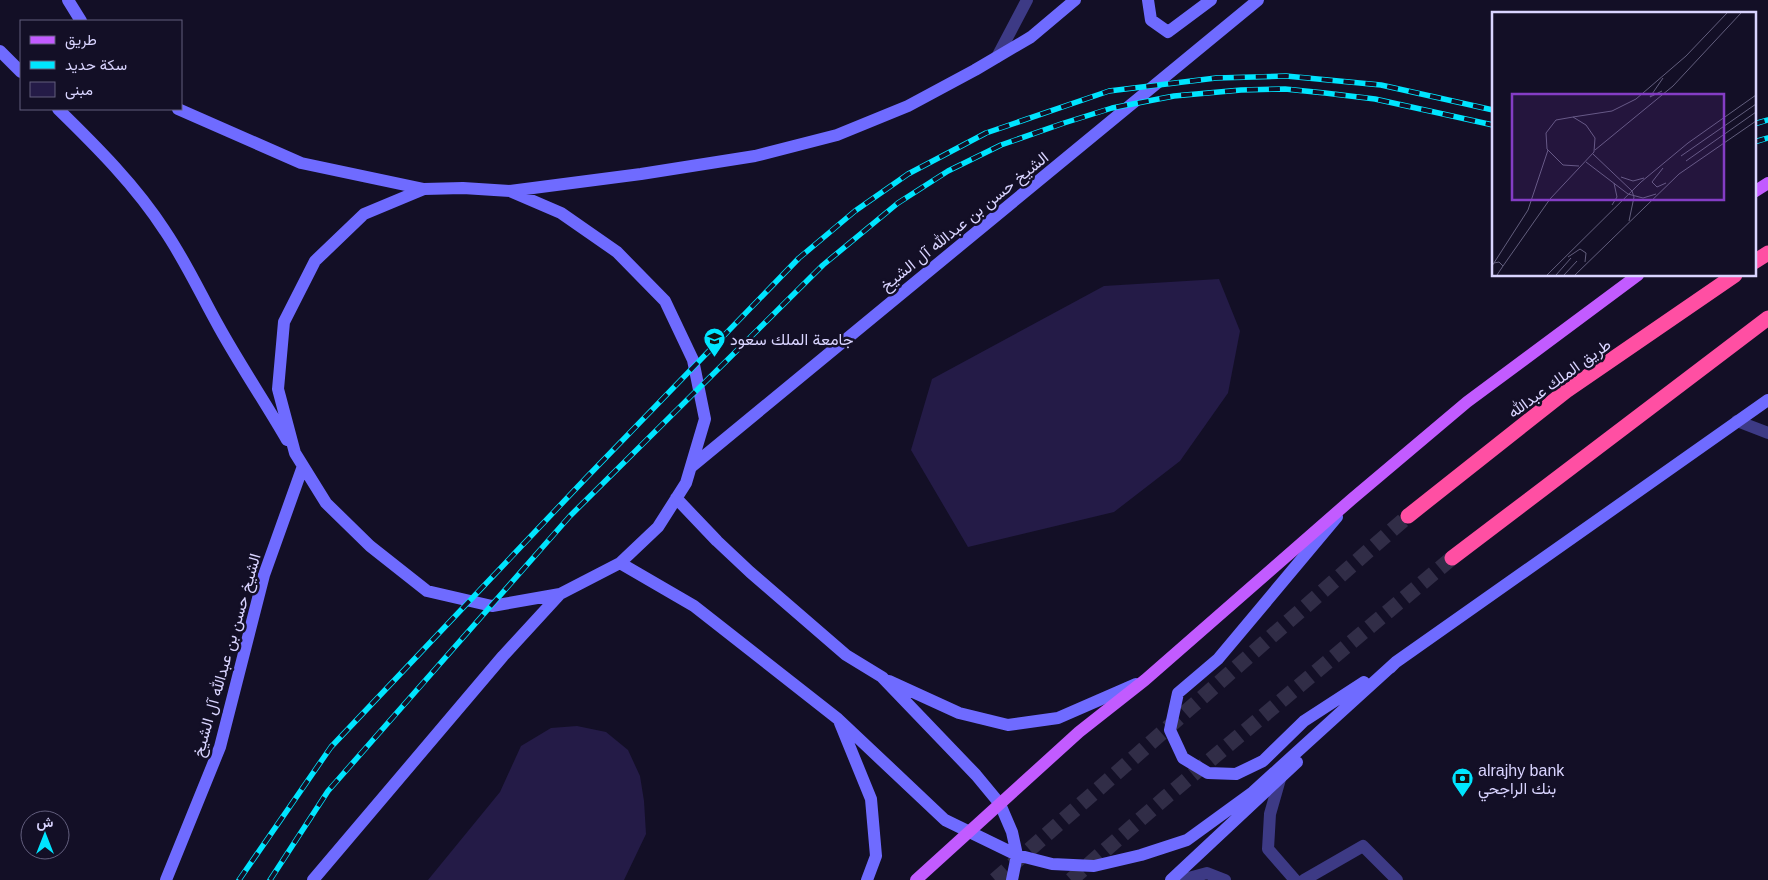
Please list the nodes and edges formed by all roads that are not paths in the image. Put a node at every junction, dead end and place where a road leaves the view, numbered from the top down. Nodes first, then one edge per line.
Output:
1 (68, 0) edge
2 (1027, 0) edge
3 (1075, 0) edge
4 (1148, 0) edge
5 (1211, 0) edge
6 (1258, 0) edge
7 (80, 20) edge
8 (0, 51) edge
9 (997, 57) junction
10 (20, 71) edge
11 (59, 110) edge
12 (180, 110) edge
13 (1768, 183) edge
14 (424, 189) junction
15 (510, 191) junction
16 (1756, 191) edge
17 (1768, 253) edge
18 (1756, 261) edge
19 (1637, 276) edge
20 (1734, 276) edge
21 (1768, 318) edge
22 (1768, 400) edge
23 (1737, 422) junction
24 (1768, 434) edge
25 (295, 453) junction
26 (303, 466) junction
27 (691, 467) junction
28 (676, 498) junction
29 (1352, 499) junction
30 (1408, 516) tunnel mouth
31 (1452, 558) tunnel mouth
32 (620, 563) junction
33 (560, 594) junction
34 (1396, 662) junction
35 (882, 677) junction
36 (1145, 680) junction
37 (838, 719) junction
38 (1280, 779) junction
39 (1000, 804) junction
40 (969, 833) junction
41 (1017, 855) junction
42 (166, 880) edge
43 (313, 880) edge
44 (868, 880) edge
45 (916, 880) edge
46 (1012, 880) edge
47 (1171, 880) edge
48 (1181, 880) edge
49 (1225, 880) edge
50 (1295, 880) edge
51 (1304, 880) edge
52 (1397, 880) edge

1 - 7 main road
2 - 9 lane
3 - 9 main road, الشيخ حسن بن عبدالله آل الشيخ
4 - 5 main road
6 - 27 main road, الشيخ حسن بن عبدالله آل الشيخ
8 - 10 main road
9 - 15 main road, الشيخ حسن بن عبدالله آل الشيخ
11 - 25 main road
12 - 14 main road
13 - 16 main road
14 - 15 main road, الشيخ حسن بن عبدالله آل الشيخ
14 - 25 main road, الشيخ حسن بن عبدالله آل الشيخ
15 - 27 main road, الشيخ حسن بن عبدالله آل الشيخ
17 - 18 highway
19 - 29 main road
20 - 30 highway, طريق الملك عبدالله
21 - 31 highway
22 - 23 main road
23 - 24 lane
23 - 34 main road
25 - 26 main road, الشيخ حسن بن عبدالله آل الشيخ
26 - 33 main road, الشيخ حسن بن عبدالله آل الشيخ
26 - 42 main road, الشيخ حسن بن عبدالله آل الشيخ
27 - 28 main road, الشيخ حسن بن عبدالله آل الشيخ
28 - 32 main road, الشيخ حسن بن عبدالله آل الشيخ
28 - 35 main road
29 - 34 main road
29 - 36 main road
32 - 33 main road, الشيخ حسن بن عبدالله آل الشيخ
32 - 37 main road
33 - 43 main road, الشيخ حسن بن عبدالله آل الشيخ
34 - 38 main road
34 - 41 main road
35 - 36 main road
35 - 39 main road
36 - 39 main road
37 - 40 main road
37 - 44 main road
38 - 47 main road
38 - 50 lane
39 - 40 main road
39 - 41 main road
40 - 41 main road
40 - 45 main road
41 - 46 main road
48 - 49 lane
51 - 52 lane

